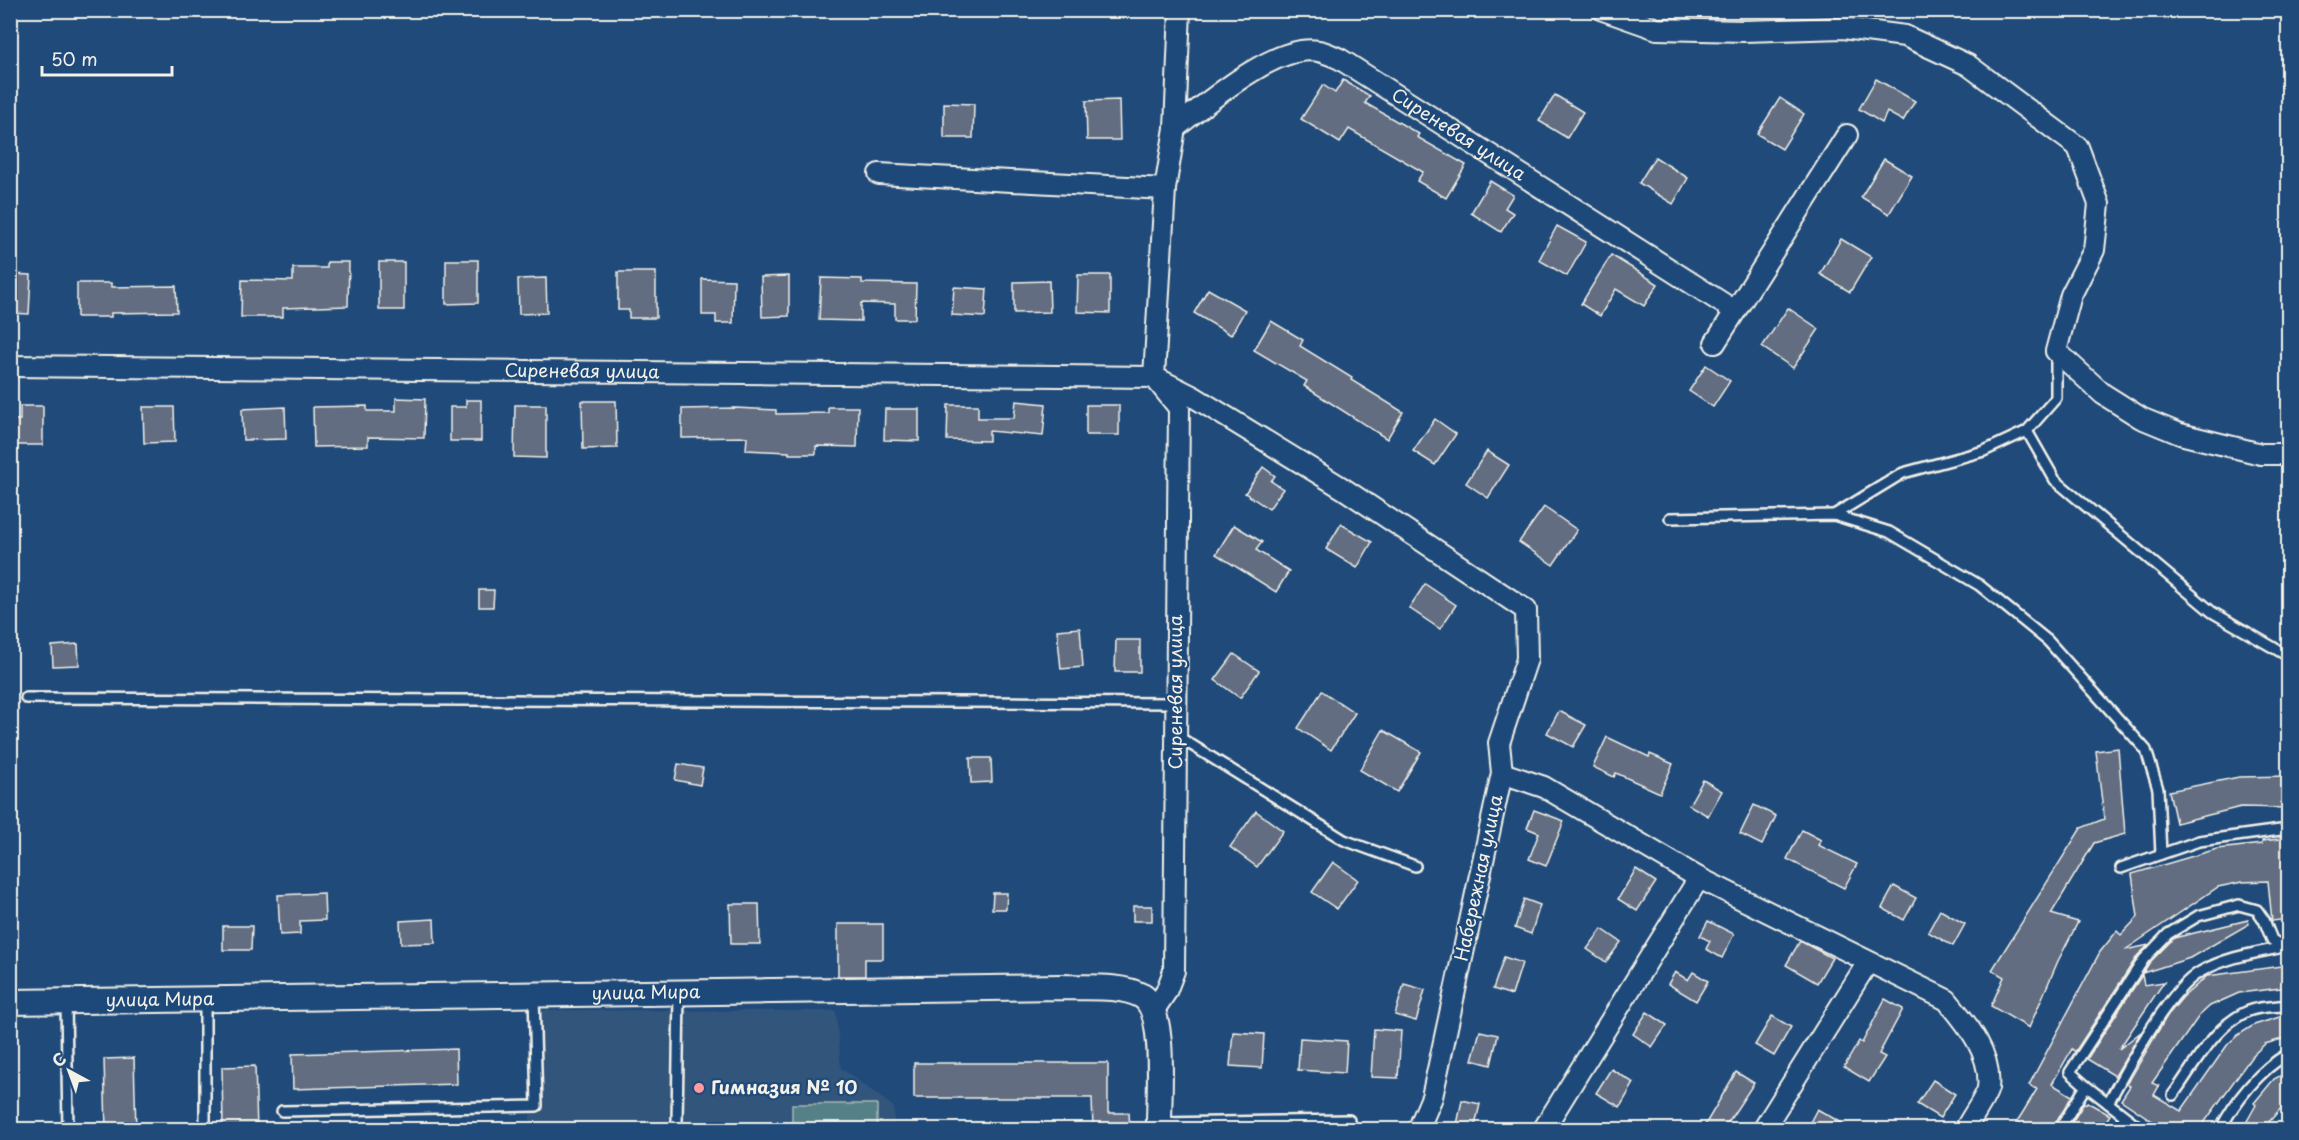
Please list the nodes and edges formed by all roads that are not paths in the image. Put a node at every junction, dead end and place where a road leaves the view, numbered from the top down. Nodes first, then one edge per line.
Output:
1 (1180, 10) edge
2 (1603, 10) edge
3 (1175, 128) junction
4 (1847, 135) dead end
5 (879, 174) dead end
6 (1165, 189) junction
7 (1735, 311) junction
8 (1715, 343) dead end
9 (2056, 351) junction
10 (10, 366) edge
11 (1154, 377) junction
12 (2027, 431) junction
13 (2289, 454) edge
14 (1834, 514) junction
15 (1670, 518) dead end
16 (2289, 656) edge
17 (26, 698) dead end
18 (1176, 703) junction
19 (1176, 736) junction
20 (1502, 773) junction
21 (2289, 829) edge
22 (2161, 854) junction
23 (1414, 866) dead end
24 (2121, 868) dead end
25 (1699, 878) junction
26 (2286, 947) edge
27 (1868, 962) junction
28 (679, 993) junction
29 (534, 995) junction
30 (205, 999) junction
31 (66, 1001) junction
32 (10, 1002) edge
33 (2289, 1005) edge
34 (1154, 1010) junction
35 (2289, 1054) edge
36 (2086, 1086) junction
37 (2174, 1095) dead end
38 (2108, 1103) junction
39 (282, 1112) dead end
40 (2125, 1117) junction
41 (1349, 1120) dead end
42 (677, 1123) dead end
43 (1159, 1126) edge
44 (68, 1130) edge
45 (205, 1130) edge
46 (1418, 1130) edge
47 (1543, 1130) edge
48 (1763, 1130) edge
49 (1965, 1130) edge
50 (2059, 1130) edge
51 (2117, 1130) edge
52 (2143, 1130) edge
53 (2220, 1130) edge

1 - 3 street
2 - 9 street
3 - 6 street
3 - 7 street, Сиреневая улица
4 - 7 street
5 - 6 street
6 - 11 street
7 - 8 street
9 - 12 lane
9 - 13 street
10 - 11 street, Сиреневая улица
11 - 18 street, Сиреневая улица
11 - 20 street, Сиреневая улица
12 - 14 lane
12 - 16 lane
14 - 15 lane
14 - 22 lane
17 - 18 lane
18 - 19 street, Сиреневая улица
19 - 23 lane
19 - 34 street, Сиреневая улица
20 - 25 street, Набережная улица
20 - 46 street, Набережная улица
21 - 22 lane
22 - 24 lane
25 - 27 street, Набережная улица
25 - 47 street
26 - 36 lane
26 - 38 lane
27 - 48 street
27 - 49 street, Набережная улица
28 - 29 street, улица Мира
28 - 34 street, улица Мира
28 - 42 lane
29 - 30 street, улица Мира
29 - 39 lane
30 - 31 street, улица Мира
30 - 45 lane
31 - 32 street, улица Мира
31 - 44 lane
33 - 37 lane
34 - 43 street
35 - 53 lane
36 - 38 lane
36 - 50 lane
38 - 40 lane
40 - 51 lane
40 - 52 lane
41 - 43 lane

